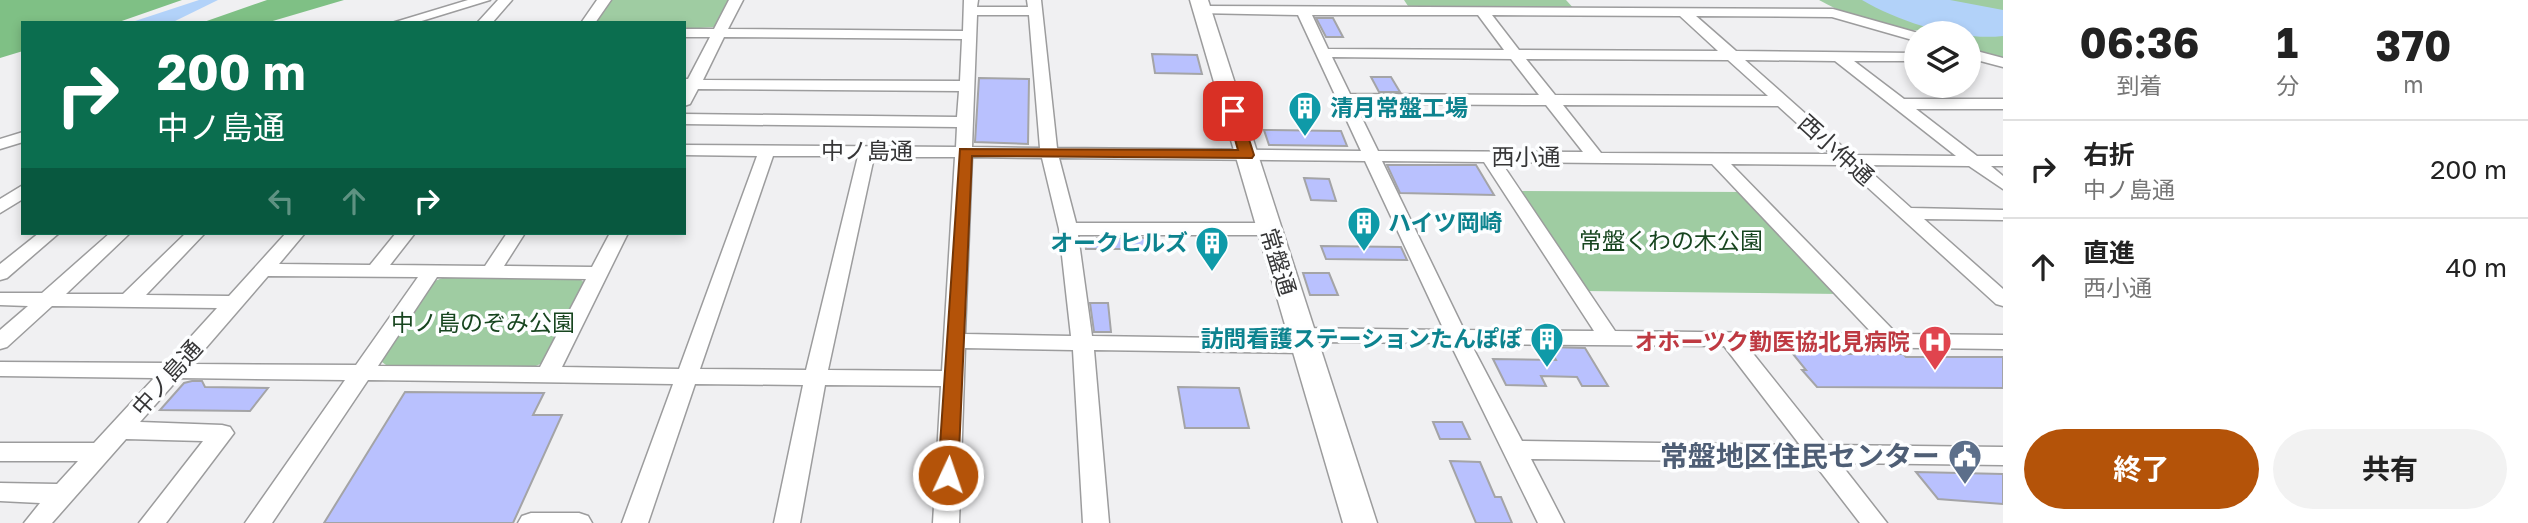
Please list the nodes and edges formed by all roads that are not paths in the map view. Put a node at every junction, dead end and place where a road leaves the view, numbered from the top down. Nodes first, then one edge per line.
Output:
1 (483, 0) edge
2 (505, 0) edge
3 (604, 0) edge
4 (736, 0) edge
5 (1570, 0) edge
6 (1670, 0) edge
7 (1812, 0) edge
8 (970, 5) edge
9 (1035, 5) edge
10 (1201, 5) edge
11 (1403, 6) edge
12 (1304, 11) junction
13 (1482, 12) junction
14 (1582, 13) junction
15 (1684, 13) junction
16 (1833, 13) junction
17 (406, 21) edge
18 (486, 21) edge
19 (589, 21) edge
20 (686, 33) edge
21 (720, 33) junction
22 (1904, 34) edge
23 (970, 35) junction
24 (1324, 53) junction
25 (1514, 54) junction
26 (1732, 55) junction
27 (1838, 56) junction
28 (1904, 57) edge
29 (1981, 58) edge
30 (2003, 63) edge
31 (689, 84) edge
32 (967, 86) junction
33 (1346, 99) junction
34 (1550, 100) junction
35 (1781, 101) junction
36 (1899, 104) junction
37 (2003, 104) edge
38 (686, 119) edge
39 (966, 122) junction
40 (21, 138) edge
41 (0, 144) edge
42 (686, 150) edge
43 (767, 150) junction
44 (867, 152) junction
45 (965, 152) junction
46 (1049, 153) junction
47 (1247, 155) junction
48 (1372, 156) junction
49 (1489, 157) junction
50 (1596, 158) junction
51 (1716, 158) junction
52 (1846, 159) junction
53 (1972, 160) junction
54 (2003, 160) edge
55 (2003, 184) edge
56 (21, 192) edge
57 (0, 208) edge
58 (1906, 213) junction
59 (2003, 215) edge
60 (1068, 229) junction
61 (1268, 229) junction
62 (48, 235) edge
63 (119, 235) edge
64 (194, 235) edge
65 (294, 235) edge
66 (403, 235) edge
67 (515, 235) edge
68 (618, 235) edge
69 (263, 270) junction
70 (375, 271) junction
71 (432, 271) junction
72 (491, 272) junction
73 (599, 273) junction
74 (0, 274) edge
75 (0, 299) edge
76 (47, 300) junction
77 (128, 300) junction
78 (2003, 300) edge
79 (233, 302) junction
80 (1457, 336) junction
81 (1608, 337) junction
82 (1730, 339) junction
83 (955, 341) junction
84 (1301, 341) junction
85 (0, 342) edge
86 (1893, 342) junction
87 (2003, 342) edge
88 (1083, 344) junction
89 (0, 369) edge
90 (174, 370) junction
91 (359, 374) junction
92 (547, 375) junction
93 (686, 376) junction
94 (815, 378) junction
95 (953, 379) junction
96 (120, 430) junction
97 (1515, 450) junction
98 (0, 452) edge
99 (100, 452) junction
100 (1820, 453) junction
101 (2003, 456) edge
102 (0, 492) edge
103 (62, 494) junction
104 (37, 523) edge
105 (152, 523) edge
106 (258, 523) edge
107 (531, 523) edge
108 (579, 523) edge
109 (635, 523) edge
110 (787, 523) edge
111 (946, 523) edge
112 (1096, 523) edge
113 (1360, 523) edge
114 (1551, 523) edge
115 (1874, 523) edge

1 - 17 street
2 - 18 street
3 - 19 street
4 - 21 street
5 - 14 street
6 - 15 street, 西小仲通
7 - 16 street
8 - 9 street
8 - 23 street
9 - 46 street
10 - 12 street
10 - 47 main road, 常盤通
11 - 12 street
11 - 13 street
12 - 24 street
13 - 14 street
13 - 25 street
14 - 15 street
15 - 16 street
15 - 26 street, 西小仲通
16 - 22 street
20 - 21 street
21 - 23 street
21 - 31 street
23 - 32 street
24 - 25 street
24 - 33 street
25 - 26 street
25 - 34 street
26 - 27 street
26 - 35 street, 西小仲通
27 - 28 street
27 - 36 street
29 - 30 street
31 - 32 street
32 - 39 street
33 - 34 street
33 - 48 street
34 - 35 street
34 - 50 street
35 - 52 street, 西小仲通
36 - 37 street
36 - 53 street
38 - 39 street
39 - 45 street
40 - 41 street
42 - 43 street, 中ノ島通
43 - 44 street, 中ノ島通
43 - 93 street
44 - 45 street, 中ノ島通
44 - 94 street
45 - 46 street, 中ノ島通
45 - 83 street
46 - 47 street, 西小通
46 - 60 street
47 - 48 street, 西小通
47 - 61 main road, 常盤通
48 - 49 street, 西小通
48 - 80 street
49 - 50 street, 西小通
49 - 81 street
50 - 51 street, 西小通
51 - 52 street, 西小通
51 - 86 street
52 - 53 street, 西小通
52 - 58 street, 西小仲通
53 - 54 street, 西小通
53 - 55 street
56 - 57 street
58 - 59 street
58 - 78 street, 西小仲通
60 - 61 street
60 - 88 street
61 - 84 main road, 常盤通
62 - 74 street
63 - 76 street
64 - 77 street
65 - 69 street, 中ノ島通
66 - 70 street
67 - 72 street
68 - 73 street
69 - 70 street
69 - 79 street, 中ノ島通
70 - 71 street
71 - 72 street
71 - 91 street
72 - 73 street
73 - 92 street
75 - 76 street
76 - 77 street
76 - 85 street
77 - 79 street
79 - 90 street, 中ノ島通
80 - 81 street
80 - 84 street
80 - 97 street
81 - 82 street
82 - 86 street
82 - 100 street
83 - 88 street
83 - 95 street
84 - 88 street
84 - 113 main road, 常盤通
86 - 87 street
88 - 112 street
89 - 90 street
90 - 91 street
90 - 96 street, 中ノ島通
91 - 92 street
91 - 106 street
92 - 93 street
93 - 94 street
93 - 109 street
94 - 95 street
94 - 110 street
95 - 111 street
96 - 99 street, 中ノ島通
96 - 105 street
97 - 100 street
97 - 114 street
98 - 99 street
99 - 103 street, 中ノ島通
100 - 101 street
100 - 115 street
102 - 103 street
103 - 104 street, 中ノ島通
107 - 108 street

